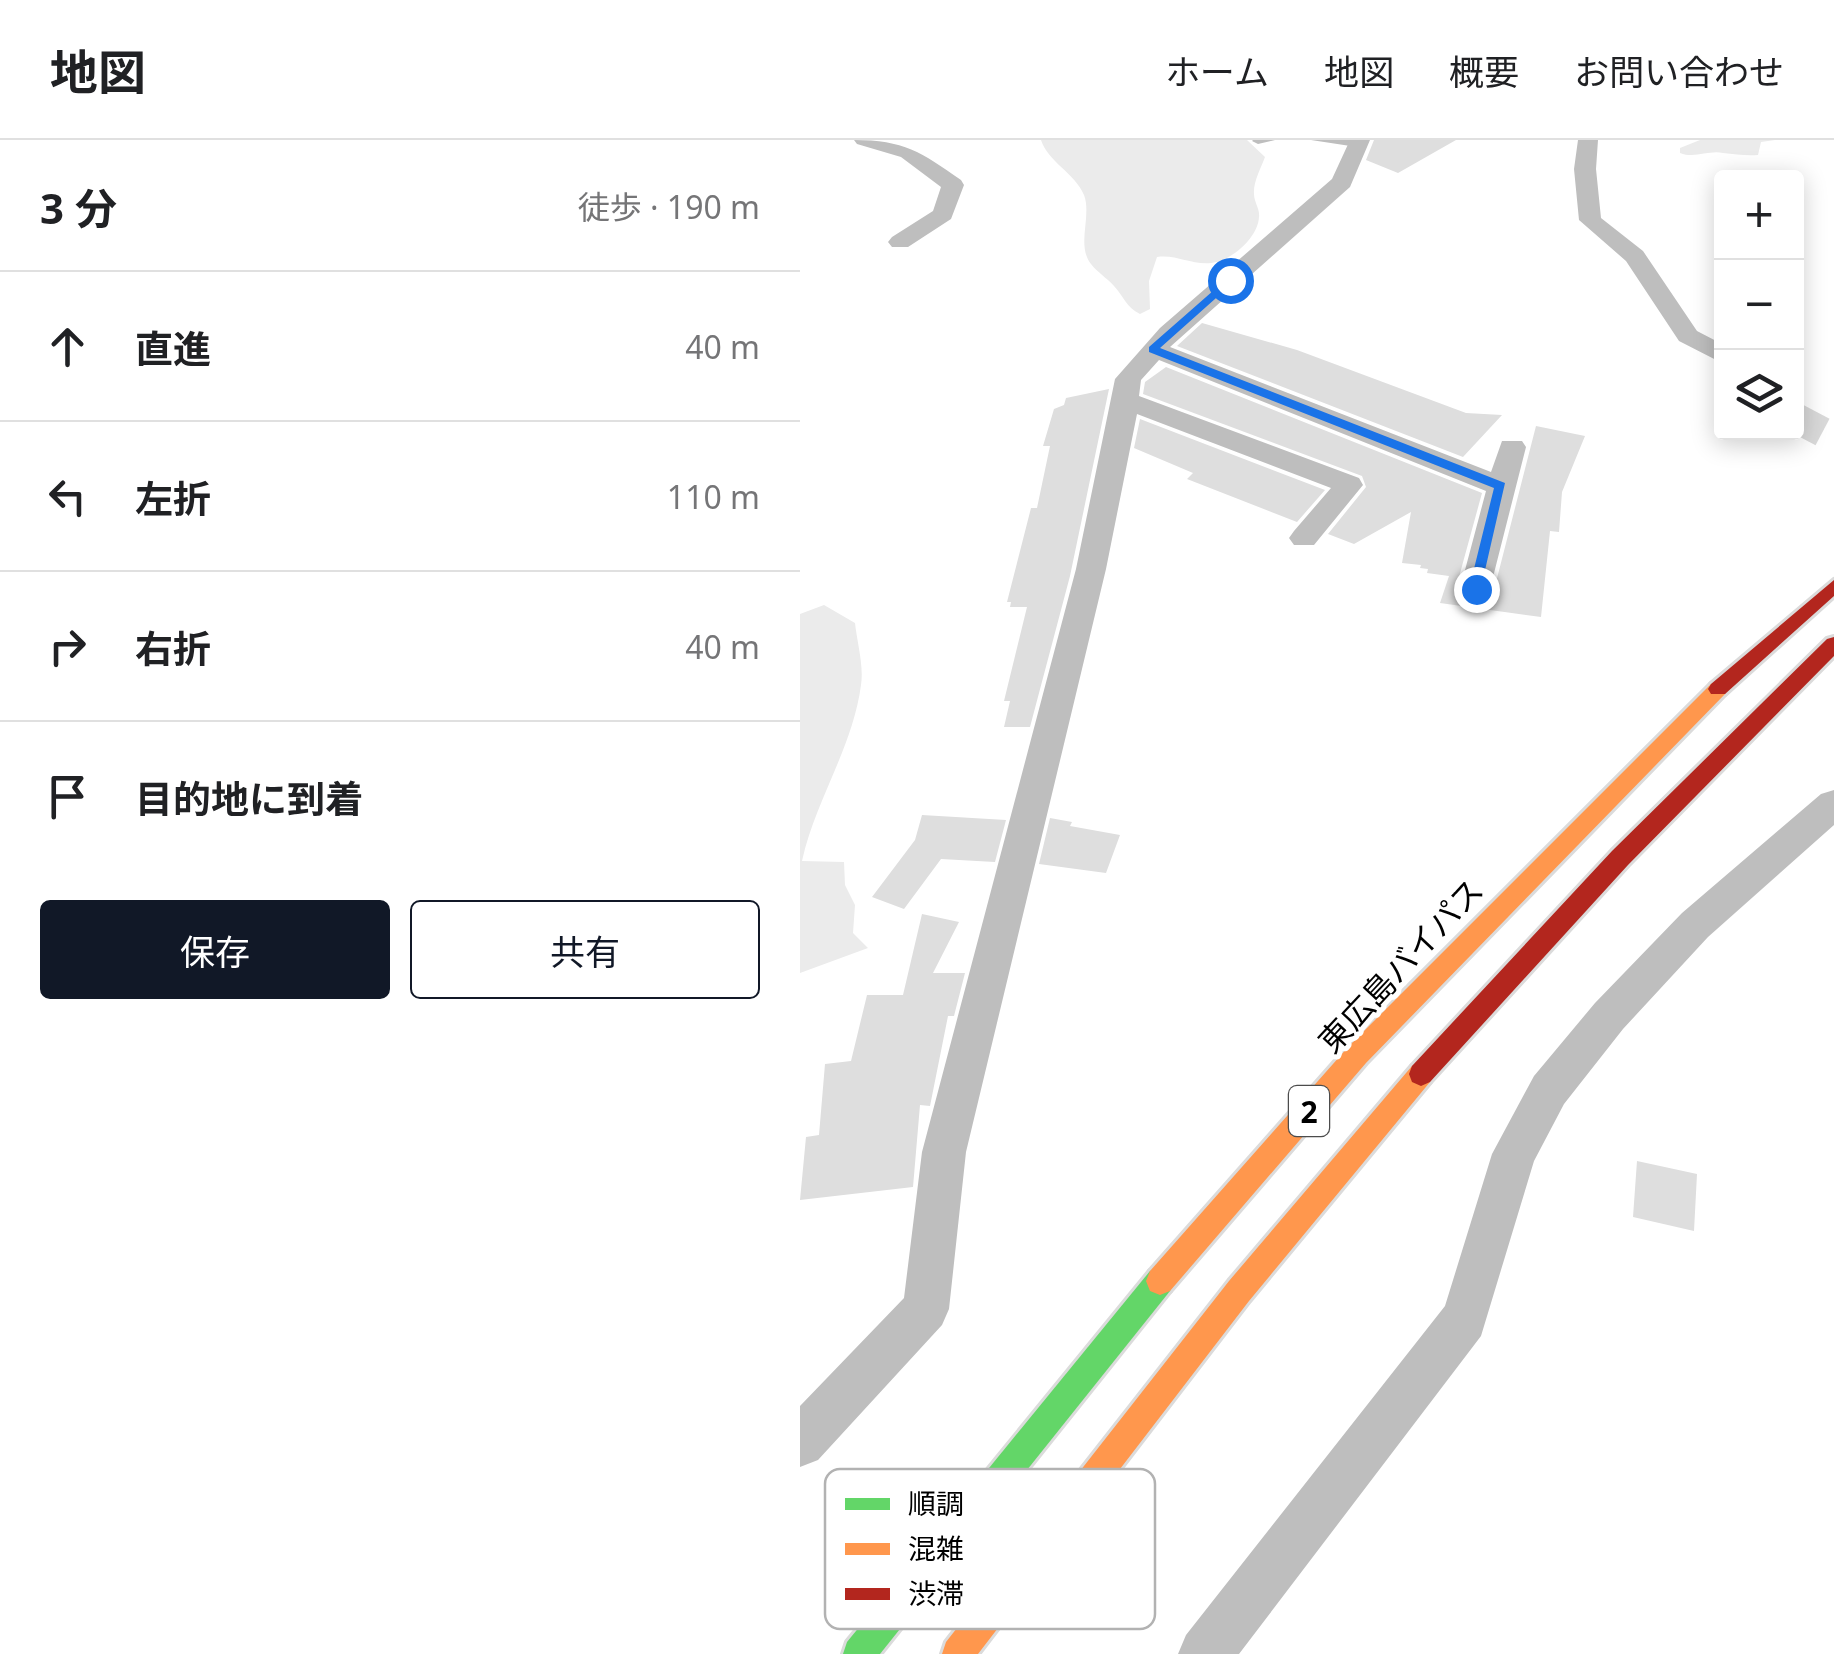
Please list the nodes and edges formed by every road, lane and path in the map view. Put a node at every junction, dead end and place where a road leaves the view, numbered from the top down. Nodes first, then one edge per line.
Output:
1 (864, 140) edge
2 (1269, 140) edge
3 (1317, 140) edge
4 (1588, 140) edge
5 (1258, 141) edge
6 (1358, 142) edge
7 (900, 242) dead end
8 (1153, 349) junction
9 (1714, 351) edge
10 (1126, 400) junction
11 (1512, 447) dead end
12 (1500, 486) junction
13 (1304, 538) dead end
14 (1834, 583) edge
15 (1476, 589) dead end
16 (1834, 644) edge
17 (1834, 804) edge
18 (800, 1442) edge
19 (1007, 1469) edge
20 (1100, 1469) edge
21 (879, 1629) edge
22 (977, 1629) edge
23 (859, 1654) edge
24 (958, 1654) edge
25 (1205, 1654) edge

1 - 7 street
2 - 5 lane
3 - 6 lane
4 - 9 street
6 - 8 street
8 - 10 street
8 - 12 street
10 - 13 street
10 - 18 street
11 - 12 street
12 - 15 street
14 - 19 highway, 東広島バイパス / 2
16 - 20 highway, 2
17 - 25 street
21 - 23 highway, 東広島バイパス / 2
22 - 24 highway, 2

